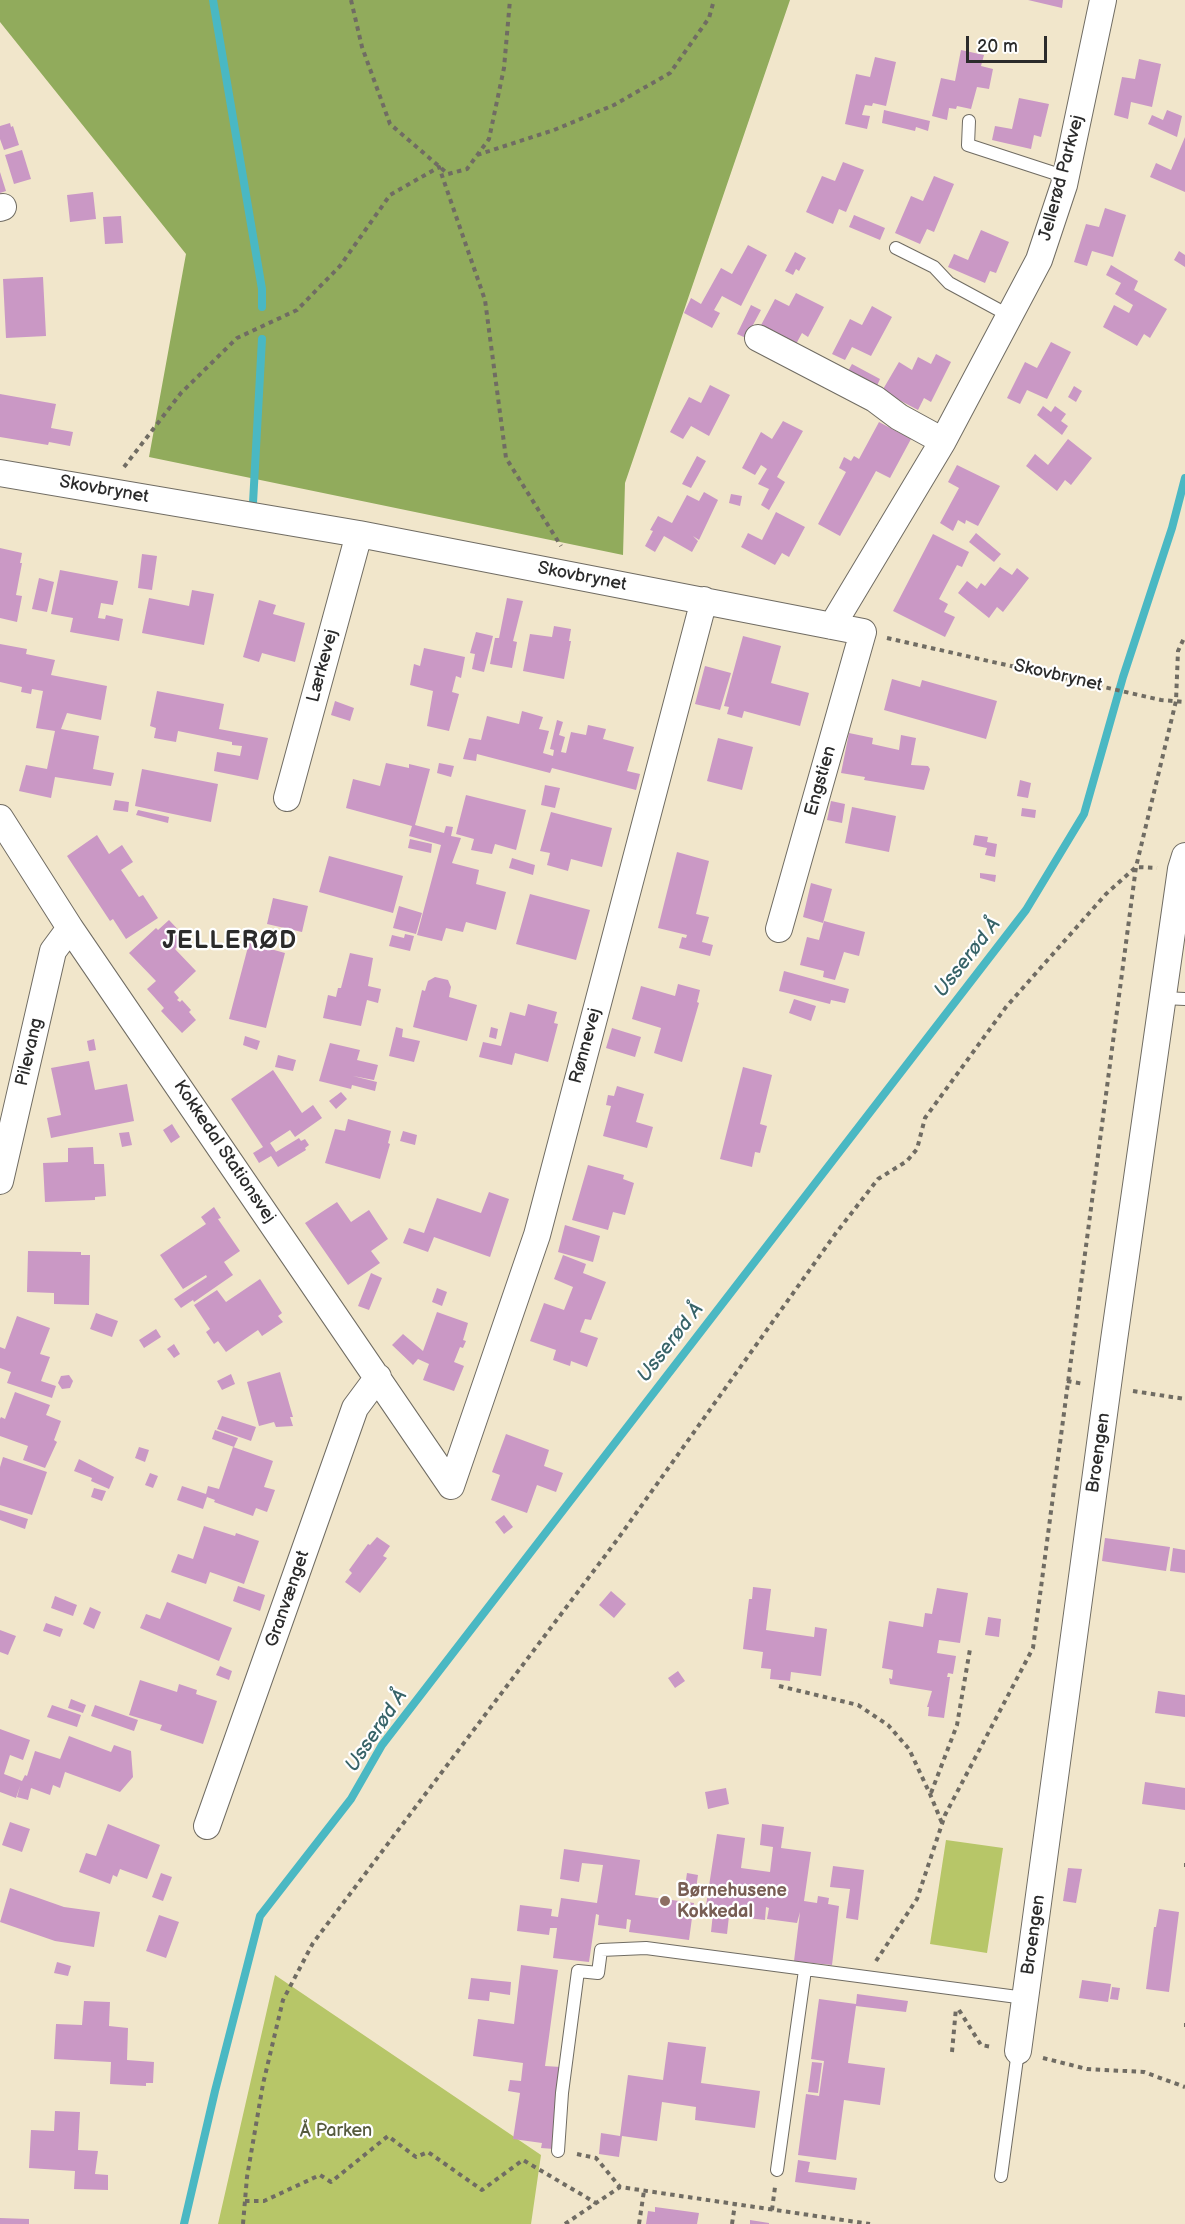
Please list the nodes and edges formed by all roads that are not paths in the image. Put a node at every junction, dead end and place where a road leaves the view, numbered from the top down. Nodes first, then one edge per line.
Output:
1 (1103, 0) edge
2 (969, 122) dead end
3 (1066, 177) junction
4 (896, 248) dead end
5 (1010, 316) junction
6 (758, 338) dead end
7 (943, 441) junction
8 (0, 473) edge
9 (359, 534) junction
10 (704, 600) junction
11 (832, 626) junction
12 (863, 632) joint
13 (287, 798) dead end
14 (0, 818) edge
15 (1183, 862) edge
16 (1181, 896) edge
17 (70, 928) junction
18 (778, 930) dead end
19 (1174, 999) edge
20 (0, 1181) edge
21 (378, 1377) junction
22 (451, 1486) joint
23 (207, 1826) dead end
24 (805, 1970) junction
25 (1025, 1998) junction
26 (1018, 2051) joint
27 (558, 2151) road end
28 (777, 2170) dead end
29 (1001, 2176) dead end

1 - 3 street, Jellerød Parkvej
2 - 3 lane
3 - 5 street, Jellerød Parkvej
4 - 5 lane
5 - 7 street, Jellerød Parkvej
6 - 7 street
7 - 11 street, Jellerød Parkvej
8 - 9 street, Skovbrynet
9 - 10 street, Skovbrynet
9 - 13 street, Lærkevej
10 - 11 street, Skovbrynet
10 - 22 street, Rønnevej
11 - 12 street, Skovbrynet
12 - 18 street, Engstien
14 - 17 street, Kokkedal Stationsvej
15 - 16 street, Broengen
16 - 19 street, Broengen
17 - 20 street, Pilevang
17 - 21 street, Kokkedal Stationsvej
19 - 25 street, Broengen
21 - 22 street, Kokkedal Stationsvej
21 - 23 street, Granvænget
24 - 25 lane
24 - 27 lane
24 - 28 lane
25 - 26 street, Broengen
26 - 29 lane

